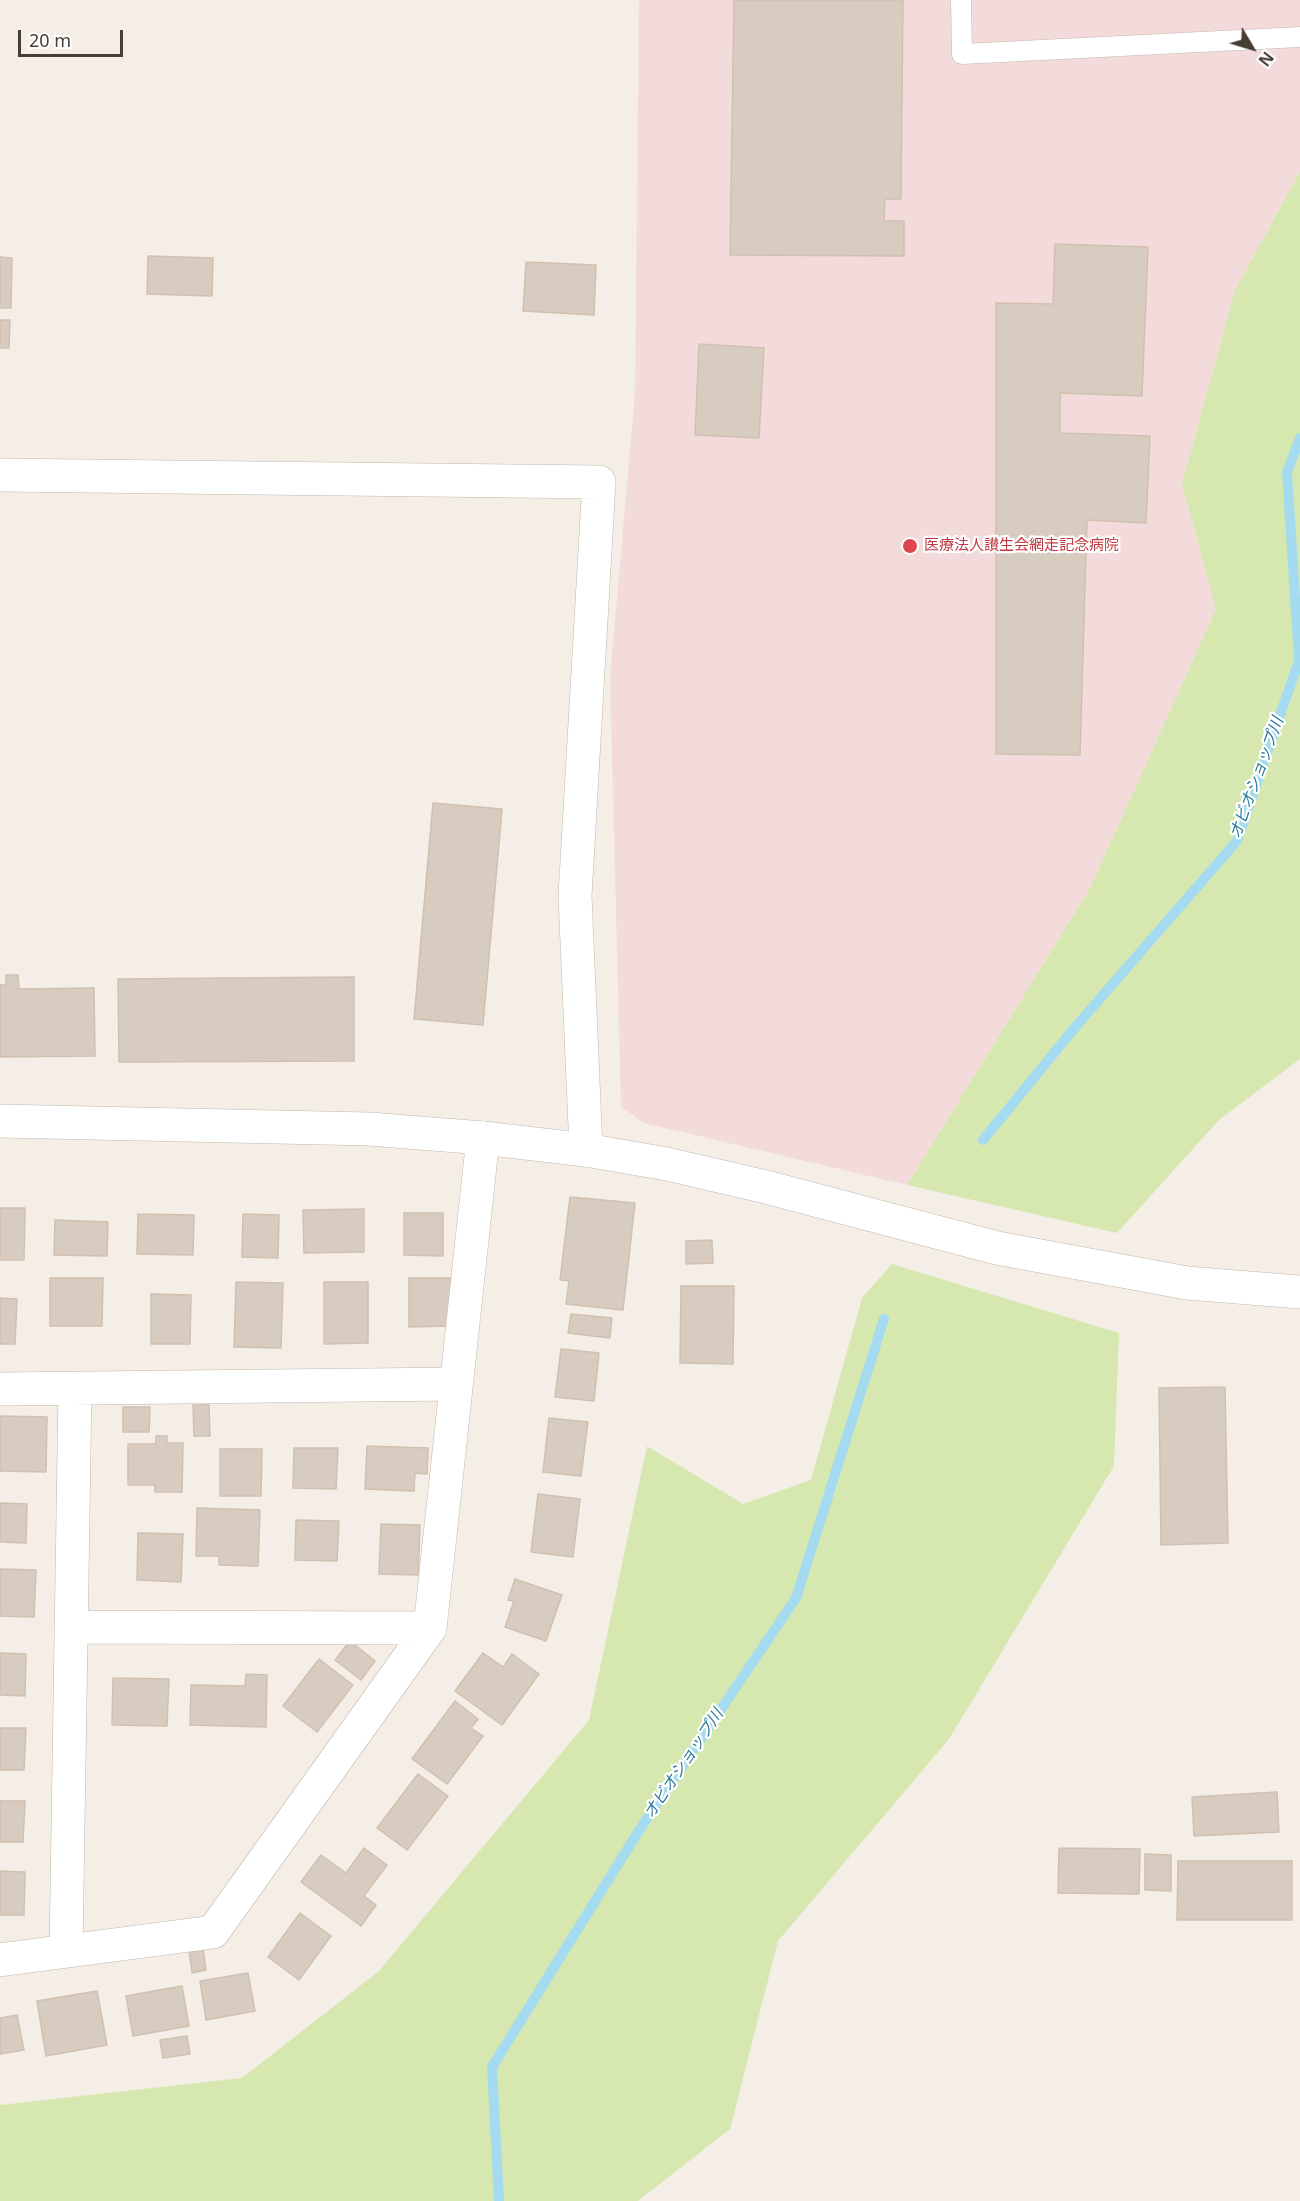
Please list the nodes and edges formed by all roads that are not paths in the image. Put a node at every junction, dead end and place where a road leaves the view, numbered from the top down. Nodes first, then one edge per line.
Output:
1 (961, 0) edge
2 (1300, 37) edge
3 (0, 475) edge
4 (0, 1121) edge
5 (483, 1138) junction
6 (586, 1150) junction
7 (1300, 1292) edge
8 (456, 1384) junction
9 (0, 1389) edge
10 (75, 1389) junction
11 (71, 1627) junction
12 (430, 1628) junction
13 (66, 1951) junction
14 (0, 1960) edge

1 - 2 lane
3 - 6 street
4 - 5 street
5 - 6 street
5 - 8 street
6 - 7 street
8 - 10 street
8 - 12 street
9 - 10 street
10 - 11 street
11 - 12 street
11 - 13 street
12 - 13 street
13 - 14 street

